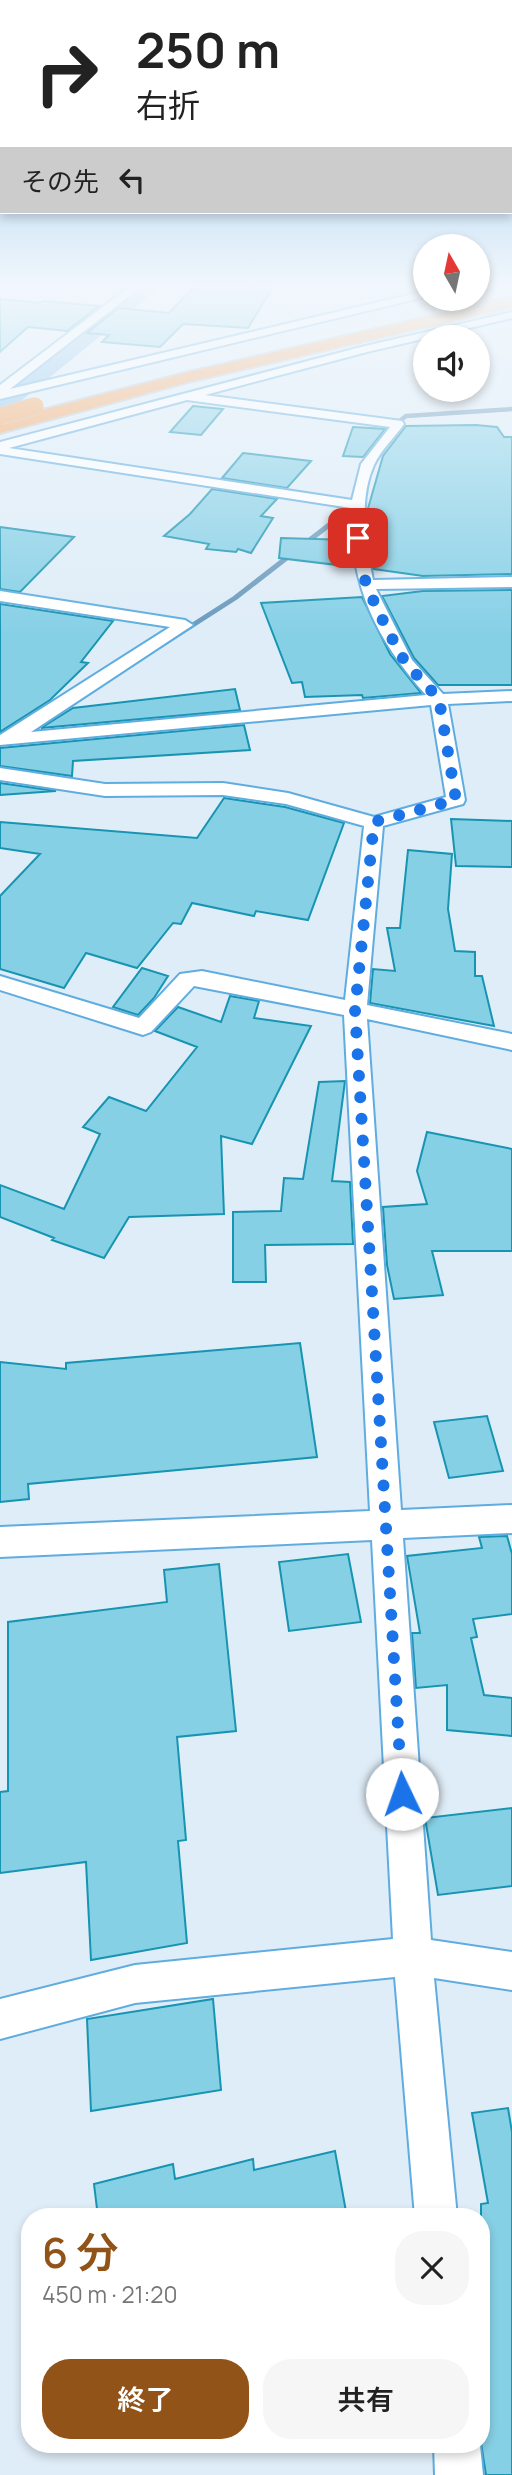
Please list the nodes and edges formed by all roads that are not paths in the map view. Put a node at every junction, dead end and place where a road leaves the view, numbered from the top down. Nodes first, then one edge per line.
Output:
1 (25, 402) edge
2 (50, 402) edge
3 (77, 402) edge
4 (161, 402) edge
5 (234, 402) edge
6 (4, 422) edge
7 (0, 448) edge
8 (358, 505) junction
9 (512, 582) edge
10 (366, 585) junction
11 (0, 596) edge
12 (512, 696) edge
13 (439, 699) junction
14 (3, 740) edge
15 (0, 774) edge
16 (374, 822) junction
17 (0, 983) edge
18 (355, 1010) junction
19 (512, 1042) edge
20 (512, 1519) edge
21 (386, 1524) junction
22 (0, 1542) edge
23 (413, 1956) junction
24 (512, 1971) edge
25 (0, 2019) edge
26 (435, 2208) edge
27 (458, 2453) edge
28 (459, 2475) edge

1 - 6 street
2 - 6 highway, bridge
3 - 6 highway
4 - 7 street
5 - 8 street
7 - 8 street
8 - 10 street
9 - 10 street
10 - 13 street
11 - 14 street
12 - 13 street
13 - 14 street
13 - 16 street
15 - 16 street
16 - 18 street
17 - 18 street
18 - 19 street
18 - 21 street
20 - 21 street
21 - 22 street
21 - 23 street
23 - 24 street
23 - 25 street
23 - 26 street
27 - 28 street

